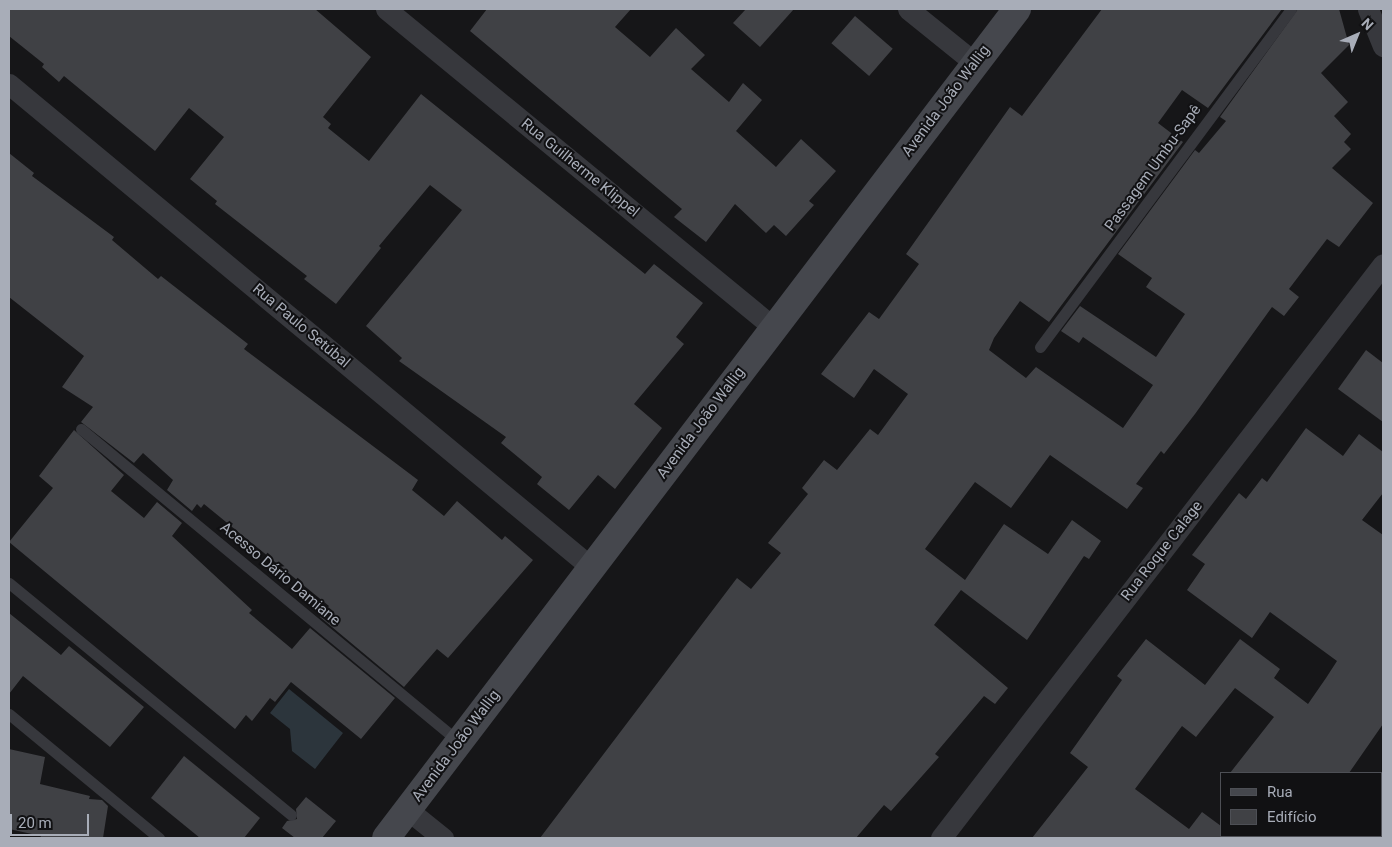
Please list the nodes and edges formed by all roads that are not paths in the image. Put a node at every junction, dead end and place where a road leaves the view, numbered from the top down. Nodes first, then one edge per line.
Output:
1 (386, 9) edge
2 (908, 9) edge
3 (1016, 9) edge
4 (1291, 9) edge
5 (1368, 9) edge
6 (1383, 46) edge
7 (975, 63) junction
8 (9, 84) edge
9 (1383, 264) edge
10 (773, 327) junction
11 (1040, 346) dead end
12 (82, 429) dead end
13 (592, 568) junction
14 (9, 583) edge
15 (9, 714) edge
16 (459, 742) junction
17 (408, 810) junction
18 (291, 815) dead end
19 (160, 838) edge
20 (386, 838) edge
21 (444, 838) edge
22 (941, 838) edge

1 - 10 street, Rua Guilherme Klippel
2 - 7 street
3 - 7 main road, Avenida João Wallig
4 - 11 lane, Passagem Umbu-Sapê
5 - 6 street
7 - 10 main road, Avenida João Wallig
8 - 13 street, Rua Paulo Setúbal
9 - 22 street, Rua Roque Calage
10 - 13 main road, Avenida João Wallig
12 - 16 lane, Acesso Dário Damiane
13 - 16 main road, Avenida João Wallig
14 - 18 lane
15 - 19 lane
16 - 17 main road, Avenida João Wallig
17 - 20 main road, Avenida João Wallig
17 - 21 street

